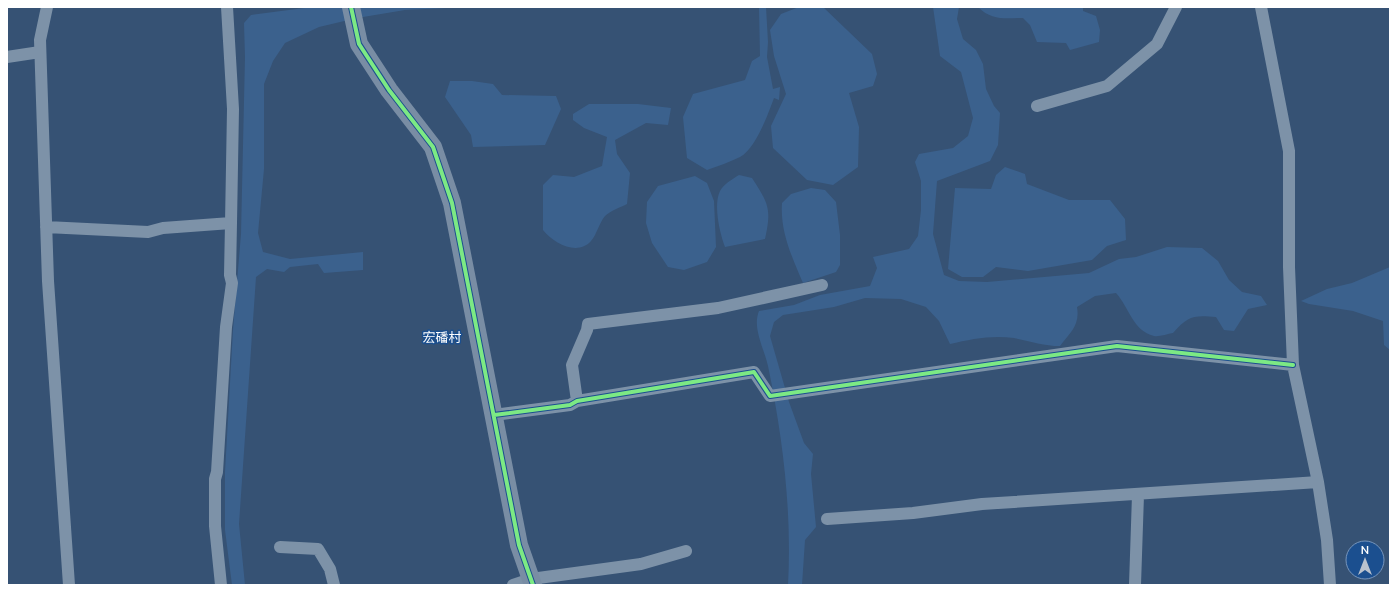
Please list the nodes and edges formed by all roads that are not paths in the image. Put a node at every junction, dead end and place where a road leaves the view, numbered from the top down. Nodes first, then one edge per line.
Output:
1 (47, 7) edge
2 (227, 7) edge
3 (1176, 7) edge
4 (1261, 7) edge
5 (352, 14) edge
6 (40, 52) junction
7 (7, 57) edge
8 (1037, 106) dead end
9 (231, 223) junction
10 (46, 227) junction
11 (822, 286) dead end
12 (1293, 365) junction
13 (577, 401) junction
14 (494, 415) junction
15 (1318, 482) junction
16 (1138, 495) junction
17 (827, 519) dead end
18 (280, 547) dead end
19 (686, 551) dead end
20 (532, 582) edge
21 (69, 585) edge
22 (221, 585) edge
23 (334, 585) edge
24 (513, 585) edge
25 (1135, 585) edge
26 (1330, 585) edge

1 - 6 street
2 - 9 street
3 - 8 street
4 - 12 street
5 - 14 street
6 - 7 street
6 - 10 street
9 - 10 street
9 - 22 street
10 - 21 street
11 - 13 street
12 - 13 street
12 - 15 street
13 - 14 street
14 - 20 street
15 - 16 street
15 - 26 street
16 - 17 street
16 - 25 street
18 - 23 street
19 - 20 street
20 - 24 street

